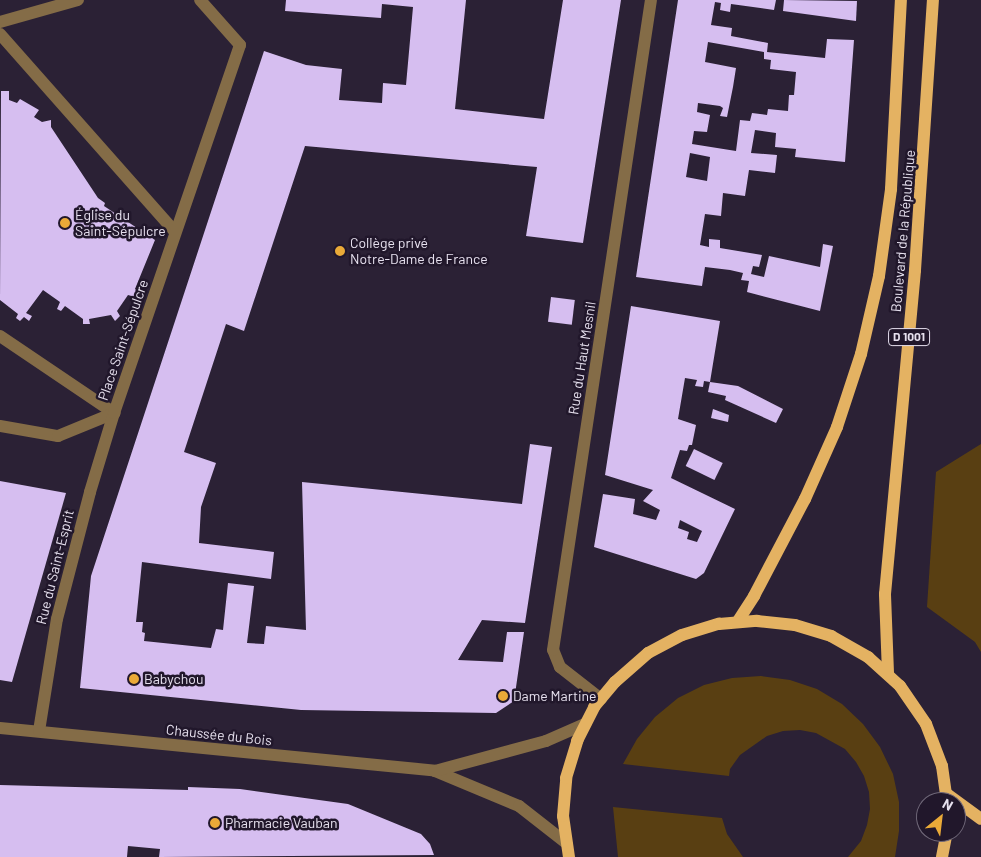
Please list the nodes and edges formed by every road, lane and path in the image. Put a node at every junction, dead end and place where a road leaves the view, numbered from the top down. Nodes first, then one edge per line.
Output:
1 (78, 0) edge
2 (200, 0) edge
3 (651, 0) edge
4 (901, 0) edge
5 (933, 0) edge
6 (0, 22) edge
7 (0, 34) edge
8 (176, 232) junction
9 (0, 336) edge
10 (114, 413) junction
11 (0, 426) edge
12 (738, 622) junction
13 (888, 673) junction
14 (601, 698) junction
15 (585, 724) junction
16 (0, 728) edge
17 (39, 731) junction
18 (435, 771) junction
19 (947, 792) edge
20 (966, 809) edge
21 (981, 818) edge
22 (565, 842) junction
23 (945, 842) edge
24 (569, 857) edge
25 (942, 857) edge

1 - 6 street
2 - 8 street, Place Saint-Sépulcre
3 - 14 street, Rue du Haut Mesnil
4 - 12 main road, Boulevard de la République / D 1001
5 - 13 main road, Boulevard de la République / D 1001
7 - 8 street
8 - 10 street, Place Saint-Sépulcre
9 - 10 street, Place Saint-Sépulcre
10 - 11 street
10 - 17 street, Rue du Saint-Esprit
12 - 13 main road
12 - 14 main road
13 - 19 main road
14 - 15 main road
15 - 18 street, Chaussée du Bois
15 - 22 main road
16 - 17 street, Chaussée du Bois
17 - 18 street, Chaussée du Bois
18 - 22 street, Chaussée du Bois
20 - 21 main road
22 - 24 main road
23 - 25 main road

